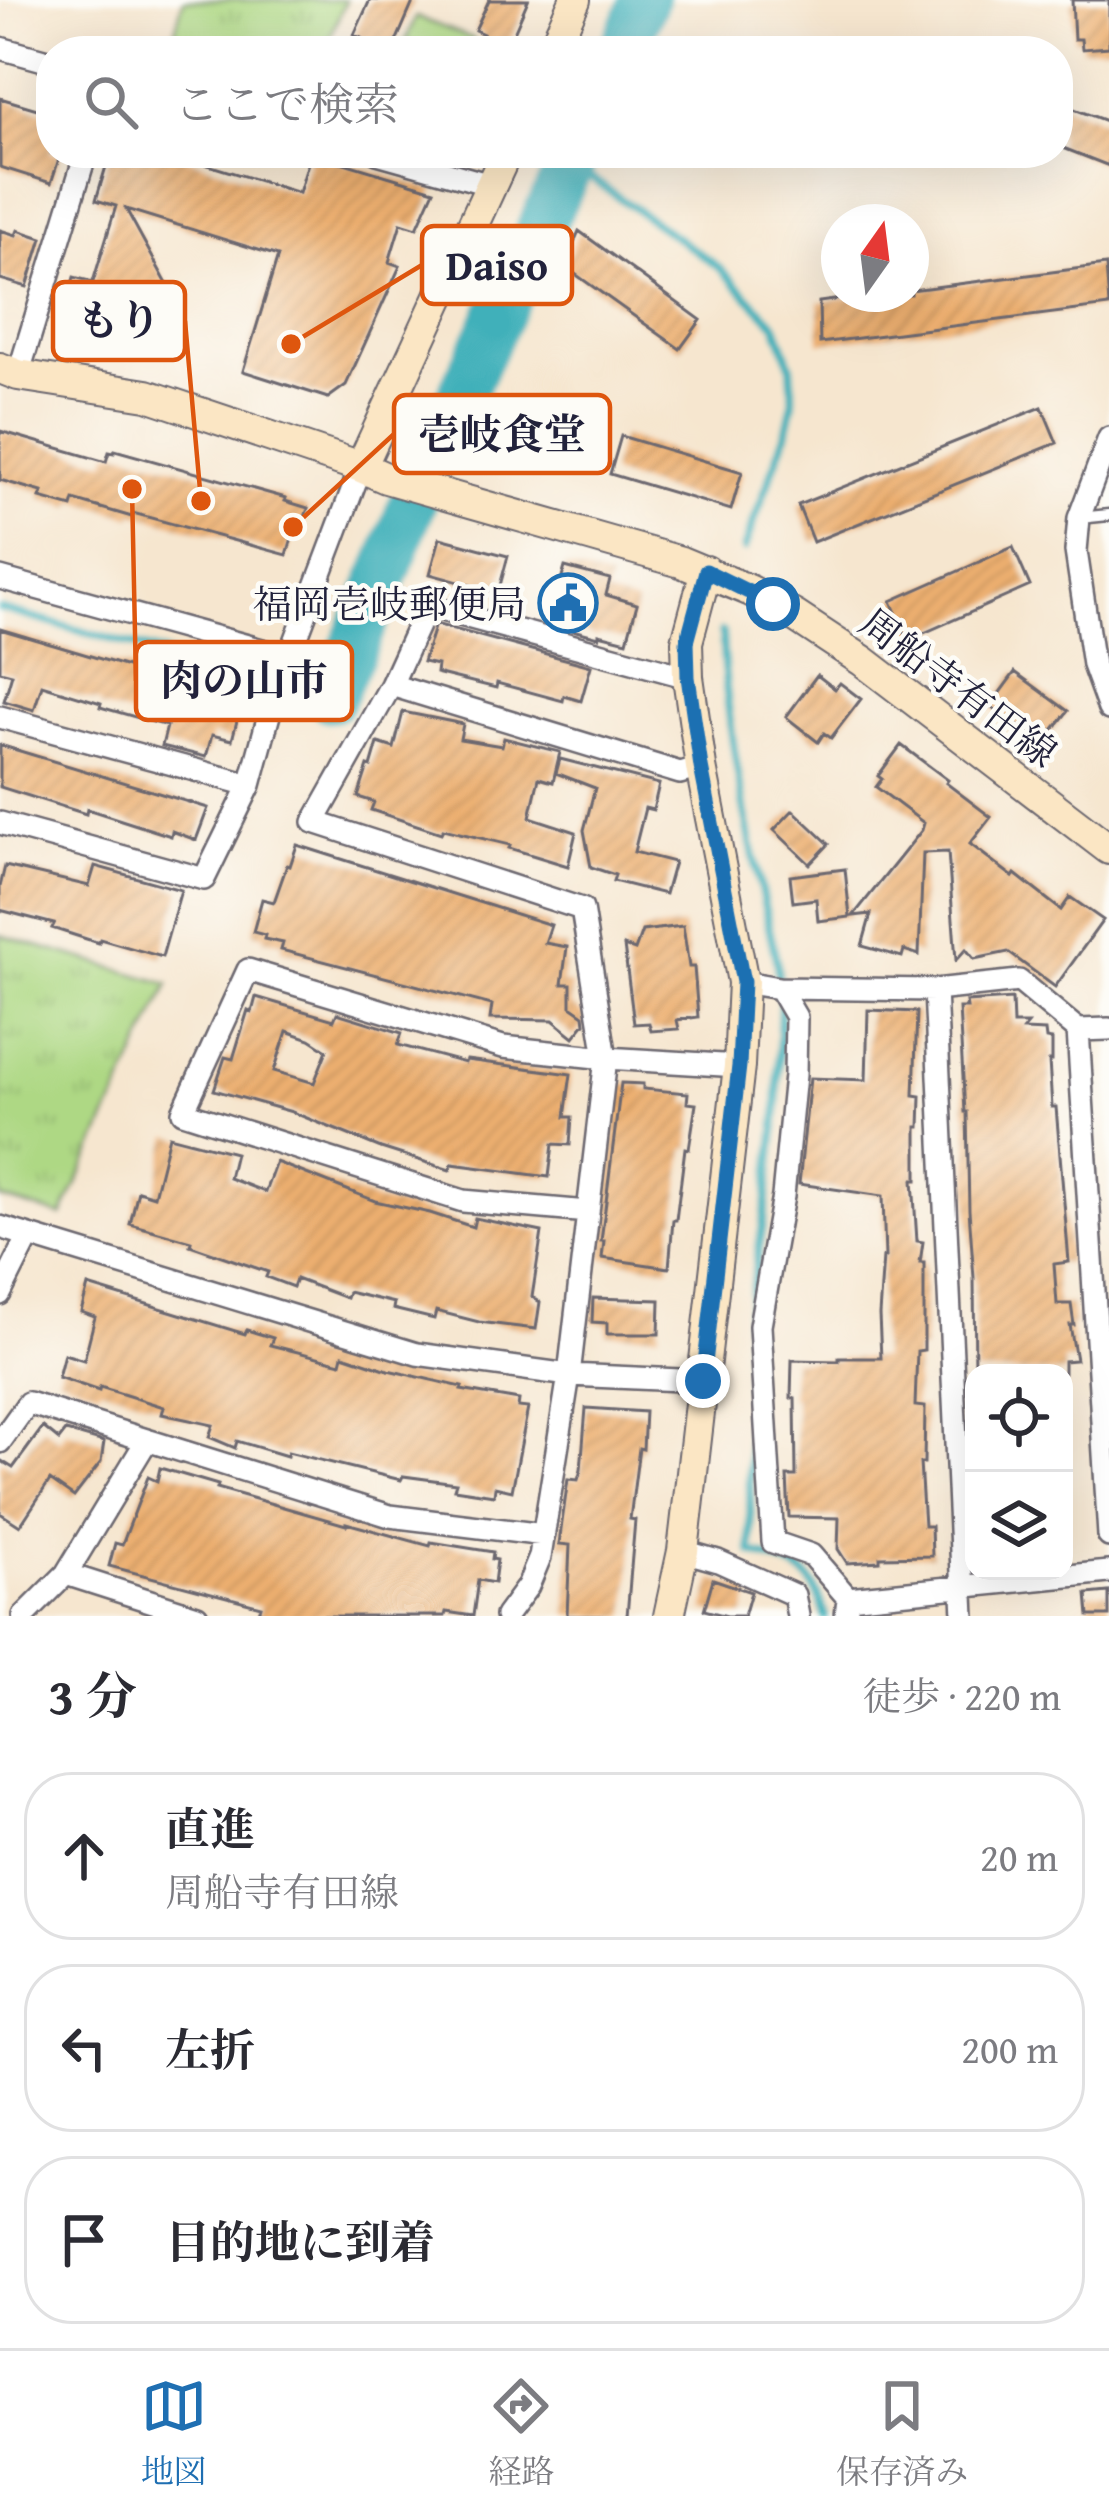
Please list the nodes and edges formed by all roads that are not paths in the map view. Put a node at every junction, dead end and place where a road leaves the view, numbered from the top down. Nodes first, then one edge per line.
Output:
1 (575, 0) edge
2 (559, 36) edge
3 (0, 48) edge
4 (36, 58) edge
5 (81, 168) edge
6 (430, 168) edge
7 (499, 168) edge
8 (491, 185) junction
9 (9, 371) edge
10 (1109, 438) edge
11 (374, 472) junction
12 (1109, 515) edge
13 (1079, 518) junction
14 (706, 571) junction
15 (0, 578) edge
16 (288, 657) junction
17 (688, 677) junction
18 (392, 685) junction
19 (1109, 709) edge
20 (0, 717) edge
21 (701, 767) junction
22 (250, 785) junction
23 (0, 823) edge
24 (1109, 849) edge
25 (762, 984) junction
26 (935, 990) junction
27 (1109, 1029) edge
28 (1078, 1030) junction
29 (606, 1058) junction
30 (739, 1066) junction
31 (588, 1212) junction
32 (0, 1227) edge
33 (29, 1236) junction
34 (0, 1294) edge
35 (569, 1375) junction
36 (703, 1381) junction
37 (147, 1440) junction
38 (0, 1442) edge
39 (544, 1535) junction
40 (1109, 1536) edge
41 (683, 1551) junction
42 (1109, 1572) edge
43 (66, 1574) junction
44 (963, 1586) junction
45 (847, 1607) edge
46 (24, 1616) edge
47 (197, 1616) edge
48 (506, 1616) edge
49 (669, 1616) edge
50 (798, 1616) edge
51 (964, 1616) edge

1 - 2 street
3 - 4 street
5 - 9 street
6 - 8 street
7 - 8 street
8 - 11 street
9 - 11 street, 周船寺有田線
10 - 13 street
11 - 14 street, 周船寺有田線
11 - 16 street
12 - 13 lane
13 - 19 street
14 - 17 street
14 - 24 street, 周船寺有田線
15 - 16 street
16 - 22 street
17 - 18 street
17 - 21 street
18 - 21 street
18 - 29 street
20 - 22 street
21 - 25 street
22 - 23 street
25 - 26 street
25 - 30 street
25 - 45 street
26 - 28 street
26 - 44 street
27 - 28 street
28 - 40 street
29 - 30 street
29 - 31 street
29 - 31 street
30 - 36 street
31 - 35 street
32 - 33 street
33 - 34 street
33 - 35 street
35 - 36 street
35 - 39 street
36 - 41 street
37 - 38 street
37 - 39 street
37 - 43 street
39 - 48 street
41 - 49 street
41 - 50 street
42 - 44 street
43 - 46 street
43 - 47 street
44 - 45 street
44 - 51 street

